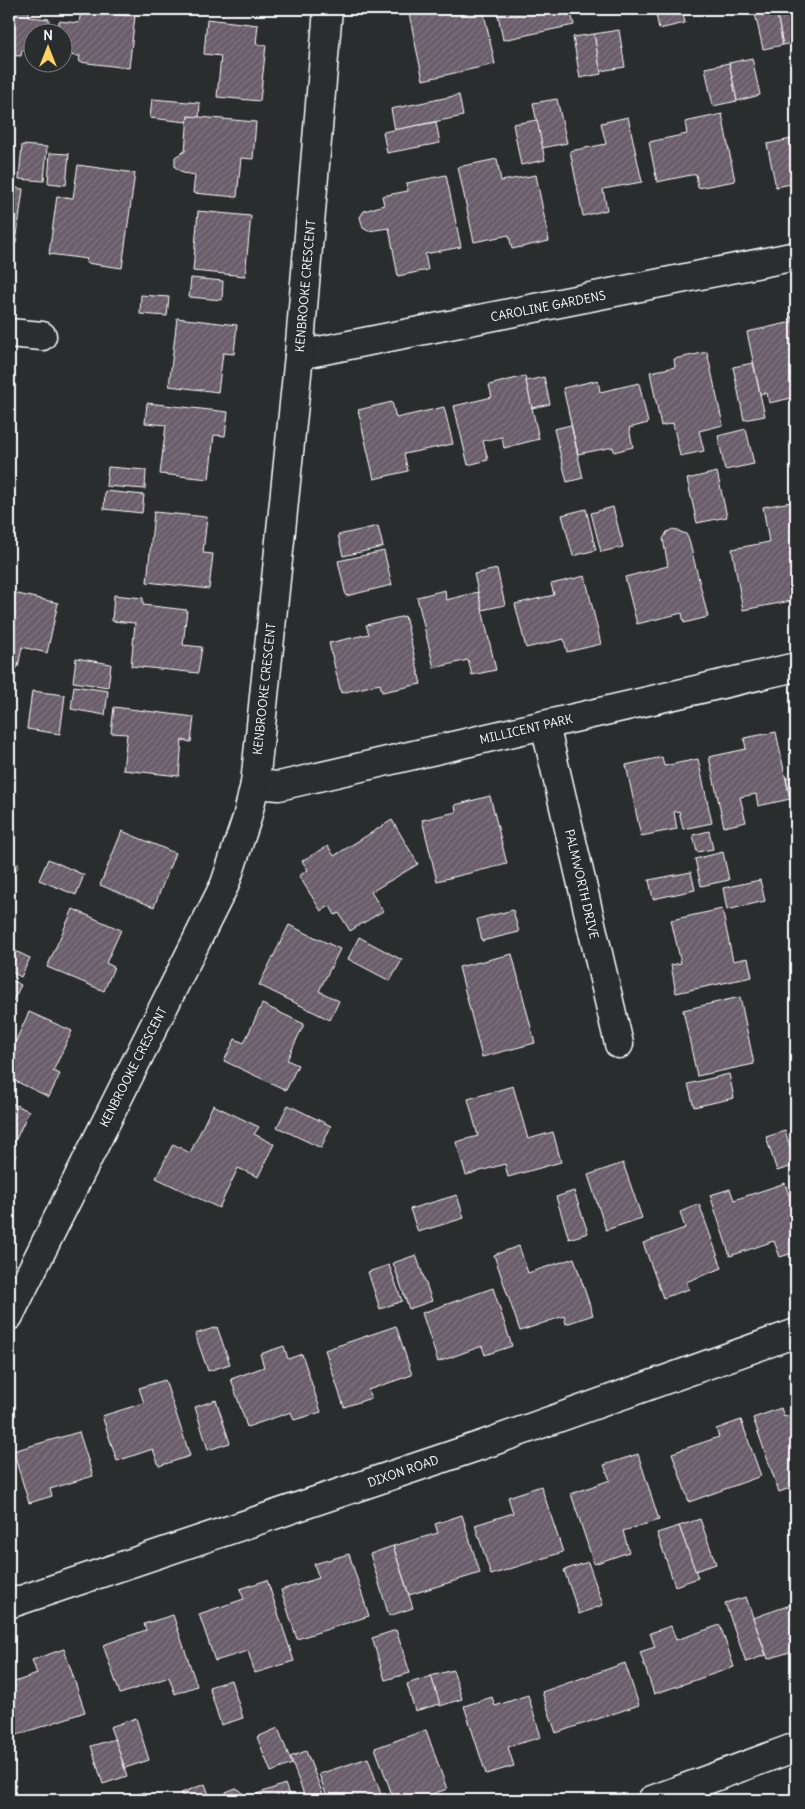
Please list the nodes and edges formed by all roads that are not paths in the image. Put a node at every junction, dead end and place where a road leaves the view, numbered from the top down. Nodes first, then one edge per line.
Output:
1 (328, 9) edge
2 (796, 256) edge
3 (9, 333) edge
4 (42, 336) dead end
5 (299, 356) junction
6 (796, 667) edge
7 (545, 724) junction
8 (255, 784) junction
9 (619, 1044) dead end
10 (9, 1316) edge
11 (796, 1333) edge
12 (9, 1604) edge
13 (796, 1747) edge
14 (652, 1800) edge

1 - 5 street, KENBROOKE CRESCENT
2 - 5 street, CAROLINE GARDENS
3 - 4 street
5 - 8 street, KENBROOKE CRESCENT
6 - 7 street, MILLICENT PARK
7 - 8 street, MILLICENT PARK
7 - 9 street, PALMWORTH DRIVE
8 - 10 street, KENBROOKE CRESCENT
11 - 12 street, DIXON ROAD
13 - 14 street

